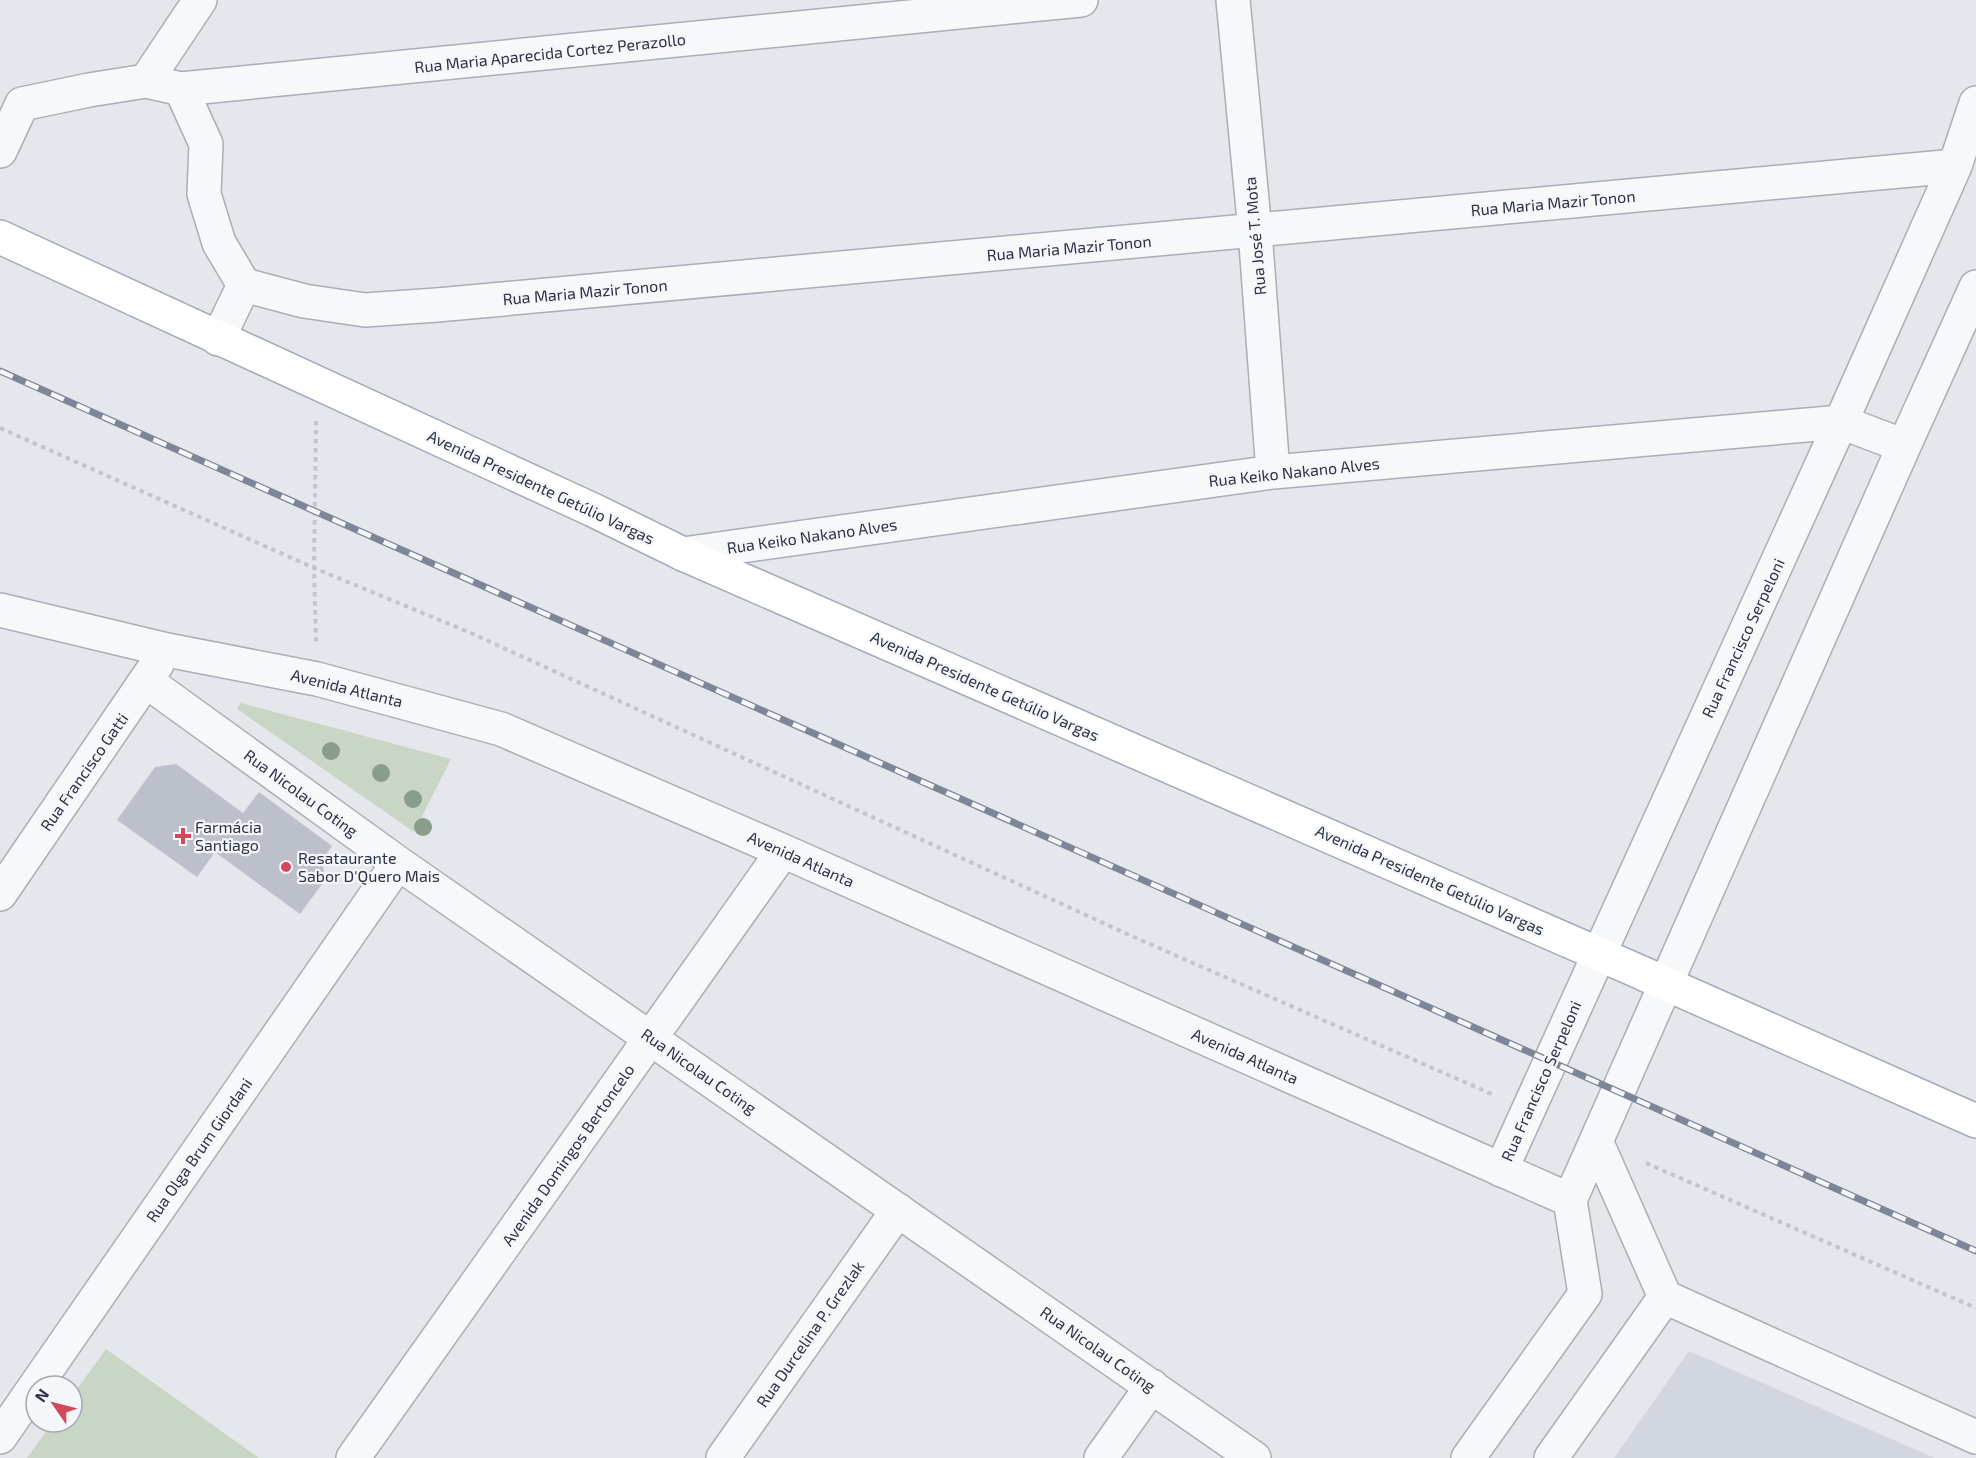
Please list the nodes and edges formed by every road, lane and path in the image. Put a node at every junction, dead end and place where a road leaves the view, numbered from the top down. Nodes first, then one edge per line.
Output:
1 (200, 0) edge
2 (1081, 0) edge
3 (1233, 0) edge
4 (146, 81) junction
5 (181, 89) junction
6 (11, 99) edge
7 (1976, 103) edge
8 (0, 151) edge
9 (1955, 166) junction
10 (1255, 231) junction
11 (0, 237) edge
12 (244, 285) junction
13 (1976, 287) edge
14 (218, 339) junction
15 (317, 382) junction
16 (1841, 422) junction
17 (0, 428) edge
18 (1904, 446) junction
19 (1273, 472) junction
20 (683, 554) junction
21 (314, 568) junction
22 (0, 610) edge
23 (166, 650) junction
24 (317, 678) junction
25 (146, 681) junction
26 (783, 851) junction
27 (399, 863) junction
28 (0, 894) edge
29 (1599, 953) junction
30 (1665, 983) junction
31 (651, 1038) junction
32 (1528, 1110) junction
33 (1976, 1121) edge
34 (1596, 1141) junction
35 (1501, 1170) junction
36 (1570, 1200) junction
37 (898, 1210) junction
38 (1665, 1297) junction
39 (1976, 1308) edge
40 (1152, 1386) junction
41 (0, 1437) edge
42 (1976, 1437) edge
43 (353, 1458) edge
44 (723, 1458) edge
45 (1101, 1458) edge
46 (1254, 1458) edge
47 (1468, 1458) edge
48 (1551, 1458) edge

1 - 4 street
2 - 5 street, Rua Maria Aparecida Cortez Perazollo
3 - 10 street, Rua José T. Mota
4 - 5 street, Rua Maria Aparecida Cortez Perazollo
4 - 6 street, Rua Maria Aparecida Cortez Perazollo
5 - 12 street
6 - 8 street, Rua Maria Aparecida Cortez Perazollo
7 - 9 street, Rua Francisco Serpeloni
9 - 10 street, Rua Maria Mazir Tonon
9 - 16 street, Rua Francisco Serpeloni
10 - 12 street, Rua Maria Mazir Tonon
10 - 19 street, Rua José T. Mota
11 - 14 main road, Avenida Presidente Getúlio Vargas
12 - 14 street
13 - 18 street
14 - 15 main road, Avenida Presidente Getúlio Vargas
15 - 20 main road, Avenida Presidente Getúlio Vargas
15 - 21 path
16 - 18 street, Rua Keiko Nakano Alves
16 - 19 street, Rua Keiko Nakano Alves
16 - 29 street, Rua Francisco Serpeloni
17 - 21 path
18 - 30 street
19 - 20 street, Rua Keiko Nakano Alves
20 - 29 main road, Avenida Presidente Getúlio Vargas
21 - 24 path
21 - 32 path
22 - 23 street, Avenida Atlanta
23 - 24 street, Avenida Atlanta
23 - 25 street, Rua Francisco Gatti
24 - 26 street, Avenida Atlanta
25 - 27 street, Rua Nicolau Coting
25 - 28 street, Rua Francisco Gatti
26 - 31 street, Avenida Domingos Bertoncelo
26 - 35 street, Avenida Atlanta
27 - 31 street, Rua Nicolau Coting
27 - 41 street, Rua Olga Brum Giordani
29 - 30 main road, Avenida Presidente Getúlio Vargas
29 - 32 street, Rua Francisco Serpeloni
30 - 33 main road, Avenida Presidente Getúlio Vargas
30 - 34 street
31 - 37 street, Rua Nicolau Coting
31 - 43 street, Avenida Domingos Bertoncelo
32 - 35 street, Rua Francisco Serpeloni
34 - 36 street
34 - 38 street
34 - 39 path
35 - 36 street, Avenida Atlanta
36 - 47 street
37 - 40 street, Rua Nicolau Coting
37 - 44 street, Rua Durcelina P. Grezlak
38 - 42 street
38 - 48 street
40 - 45 street
40 - 46 street, Rua Nicolau Coting

